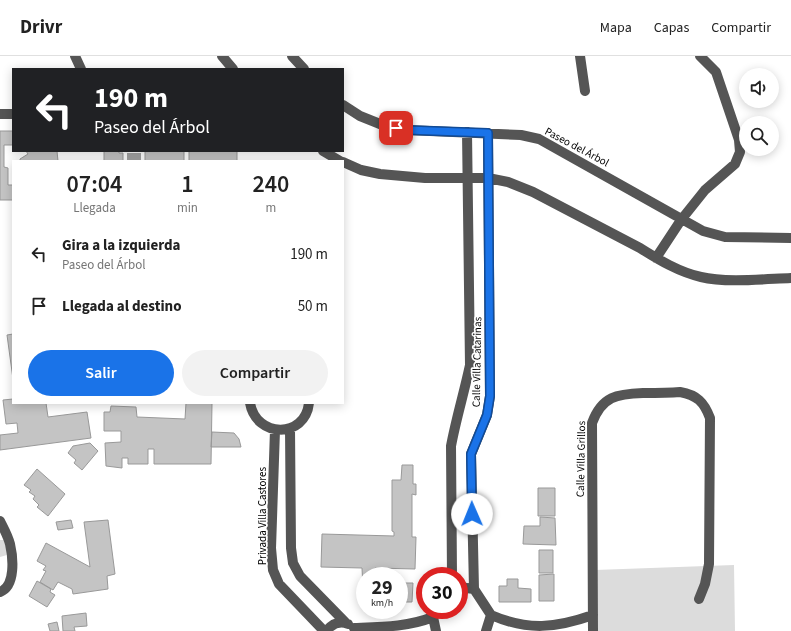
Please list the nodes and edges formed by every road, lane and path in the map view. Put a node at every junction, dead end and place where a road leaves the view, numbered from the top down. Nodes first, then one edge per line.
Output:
1 (75, 56) edge
2 (222, 56) edge
3 (292, 56) edge
4 (580, 56) edge
5 (700, 56) edge
6 (81, 68) edge
7 (232, 68) edge
8 (303, 68) edge
9 (585, 91) dead end
10 (344, 106) edge
11 (0, 114) edge
12 (12, 114) edge
13 (467, 132) junction
14 (488, 133) junction
15 (325, 152) edge
16 (338, 160) edge
17 (344, 162) edge
18 (467, 178) junction
19 (488, 178) junction
20 (681, 220) junction
21 (791, 238) edge
22 (656, 258) junction
23 (791, 278) edge
24 (250, 404) edge
25 (308, 404) edge
26 (290, 428) junction
27 (275, 430) junction
28 (0, 521) edge
29 (452, 567) edge
30 (468, 588) edge
31 (474, 589) junction
32 (0, 592) edge
33 (699, 599) dead end
34 (491, 615) junction
35 (593, 615) junction
36 (426, 619) edge
37 (435, 619) edge
38 (345, 622) junction
39 (355, 630) edge
40 (325, 631) edge
41 (436, 631) edge
42 (486, 631) edge
43 (593, 631) edge

1 - 6 street
2 - 7 street
3 - 8 street
4 - 9 street
5 - 20 street
10 - 13 street, Paseo del Árbol
11 - 12 street
13 - 14 street, Paseo del Árbol
13 - 18 street, Calle Villa Catarinas
14 - 19 street, Calle Villa Catarinas
14 - 20 street, Paseo del Árbol
15 - 16 street
17 - 18 street
18 - 19 street
18 - 29 street, Calle Villa Catarinas
19 - 22 street
19 - 31 street, Calle Villa Catarinas
20 - 21 street, Paseo del Árbol
20 - 22 street
22 - 23 street
24 - 27 street
25 - 26 street
26 - 27 street
26 - 38 street
27 - 40 street, Privada Villa Castores
28 - 32 street
30 - 31 street
31 - 34 street
33 - 35 street, Calle Villa Grillos
34 - 35 street
34 - 42 street
35 - 43 street, Calle Villa Grillos
36 - 39 street
37 - 41 street
38 - 39 street
38 - 40 street

